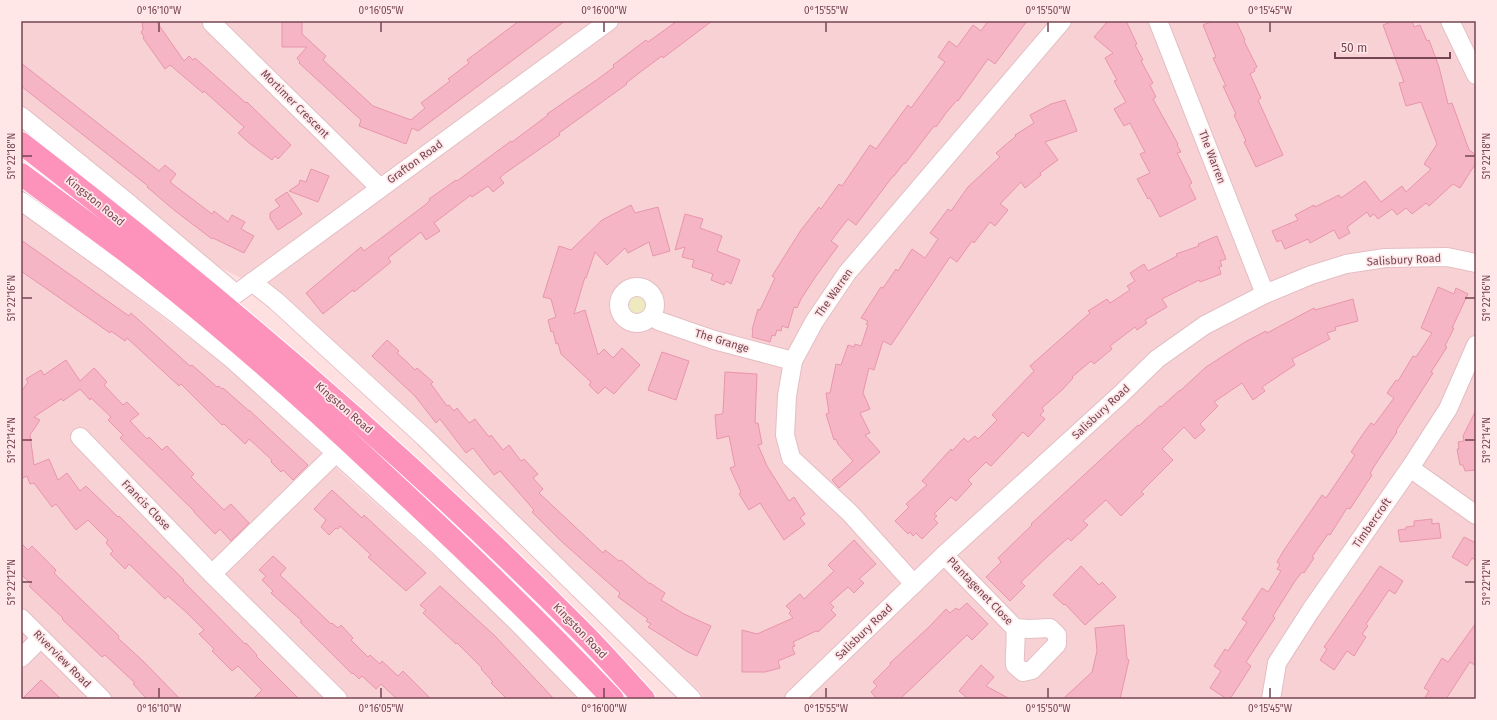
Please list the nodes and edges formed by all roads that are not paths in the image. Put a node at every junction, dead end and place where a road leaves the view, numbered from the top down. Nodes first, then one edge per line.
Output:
1 (609, 21) edge
2 (1062, 21) edge
3 (1158, 21) edge
4 (1450, 21) edge
5 (212, 22) edge
6 (1476, 75) edge
7 (21, 116) edge
8 (21, 143) edge
9 (21, 174) edge
10 (380, 188) junction
11 (21, 201) edge
12 (1476, 263) edge
13 (252, 282) junction
14 (1265, 294) junction
15 (228, 299) junction
16 (652, 316) dead end
17 (1476, 345) edge
18 (793, 362) junction
19 (80, 437) dead end
20 (336, 453) junction
21 (1410, 468) junction
22 (1476, 515) edge
23 (944, 555) junction
24 (212, 574) junction
25 (914, 584) junction
26 (21, 618) edge
27 (1015, 628) dead end
28 (41, 638) junction
29 (21, 658) edge
30 (102, 699) edge
31 (338, 699) edge
32 (592, 699) edge
33 (613, 699) edge
34 (644, 699) edge
35 (692, 699) edge
36 (794, 699) edge
37 (1271, 699) edge

1 - 10 street, Grafton Road
2 - 18 street, The Warren
3 - 14 street, The Warren
4 - 6 street
5 - 10 street, Mortimer Crescent
7 - 15 street
8 - 15 highway, Kingston Road
9 - 33 highway, Kingston Road
10 - 13 street, Grafton Road
11 - 20 street
12 - 14 street, Salisbury Road
13 - 15 street, Grafton Road
13 - 35 street
14 - 23 street, Salisbury Road
15 - 34 highway, Kingston Road
16 - 18 street, The Grange
17 - 21 street, Timbercroft
18 - 25 street, The Warren
19 - 24 street, Francis Close
20 - 24 street
20 - 32 street
21 - 22 street
21 - 37 street, Timbercroft
23 - 25 street, Salisbury Road
23 - 27 street, Plantagenet Close
24 - 31 street, Francis Close
25 - 36 street, Salisbury Road
26 - 28 street, Riverview Road
28 - 29 street
28 - 30 street, Riverview Road

